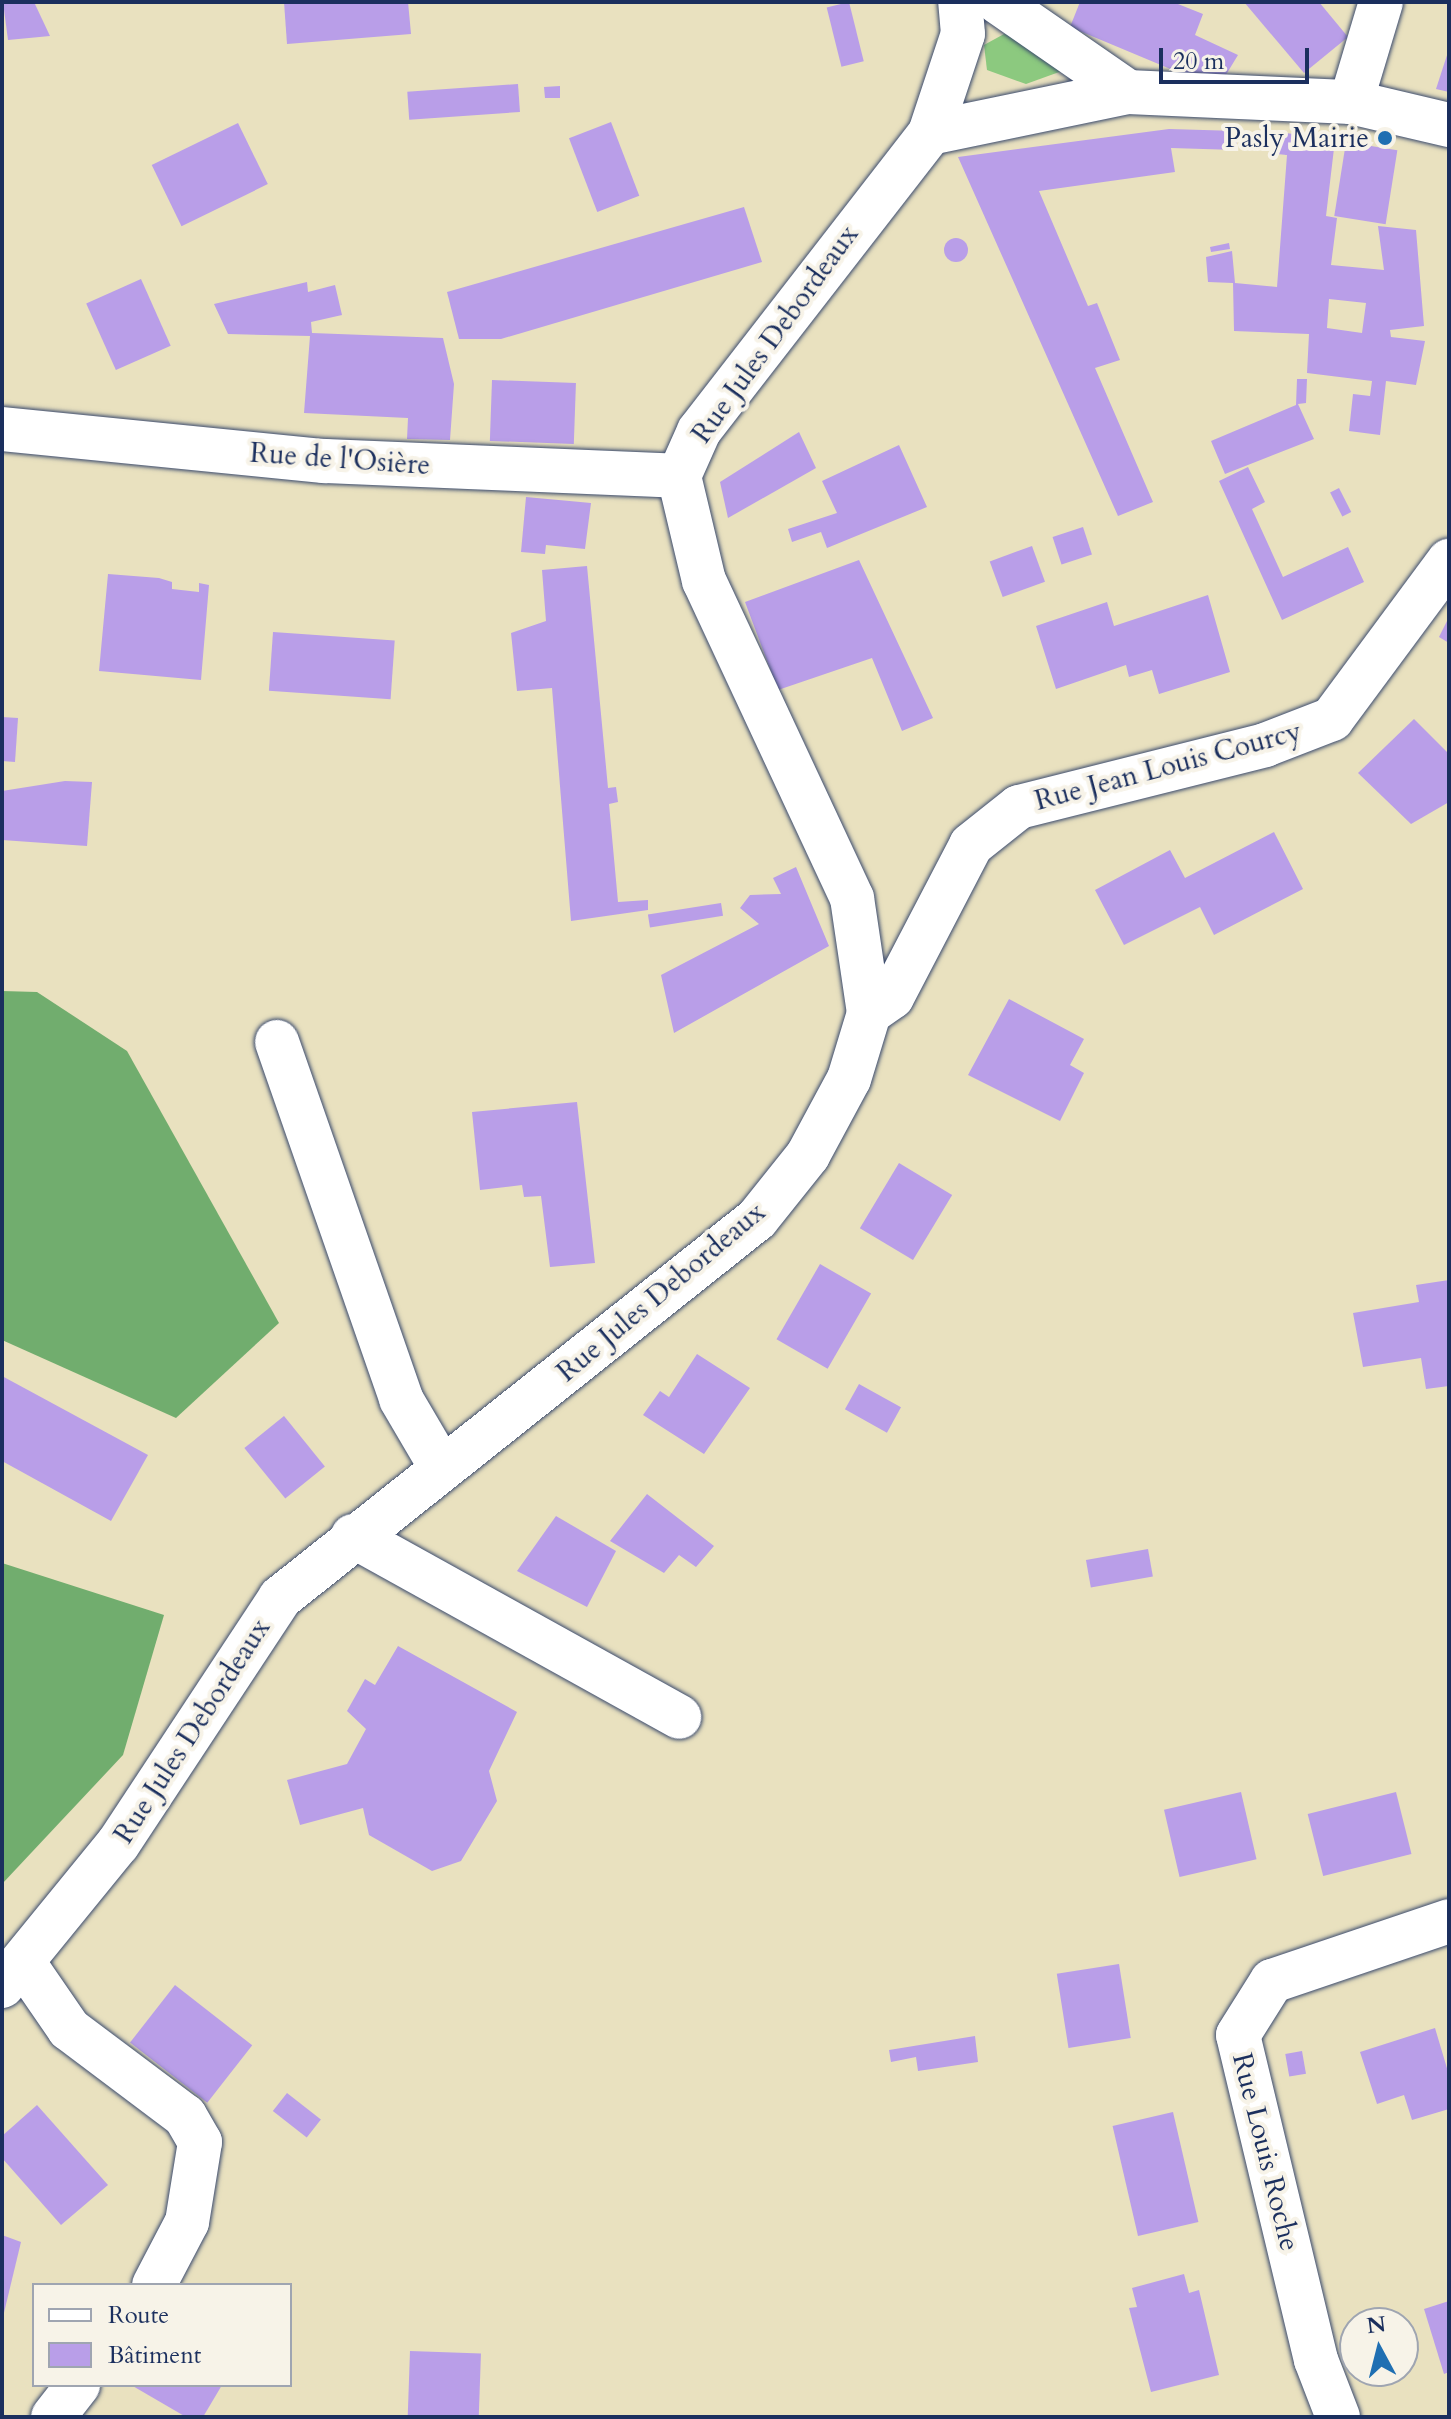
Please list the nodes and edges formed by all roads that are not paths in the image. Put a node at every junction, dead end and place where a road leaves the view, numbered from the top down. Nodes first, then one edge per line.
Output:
1 (960, 2) edge
2 (998, 2) edge
3 (1381, 2) edge
4 (1128, 92) junction
5 (1351, 102) junction
6 (1449, 125) edge
7 (930, 133) junction
8 (2, 429) edge
9 (679, 476) junction
10 (1449, 561) edge
11 (869, 1013) junction
12 (277, 1042) dead end
13 (442, 1469) junction
14 (353, 1536) junction
15 (679, 1717) dead end
16 (1449, 1921) edge
17 (13, 1974) edge
18 (155, 2283) edge
19 (76, 2387) edge
20 (53, 2417) edge
21 (1338, 2417) edge

1 - 7 street, Rue Jules Debordeaux
2 - 4 street
3 - 5 street
4 - 5 street
4 - 7 street
5 - 6 street
7 - 9 street, Rue Jules Debordeaux
8 - 9 street, Rue de l'Osière
9 - 11 street, Rue Jules Debordeaux
10 - 11 street, Rue Jean Louis Courcy
11 - 13 street, Rue Jules Debordeaux
12 - 13 street
13 - 14 street, Rue Jules Debordeaux
14 - 15 street
14 - 17 street, Rue Jules Debordeaux
16 - 21 street, Rue Louis Roche
17 - 18 street
19 - 20 street

